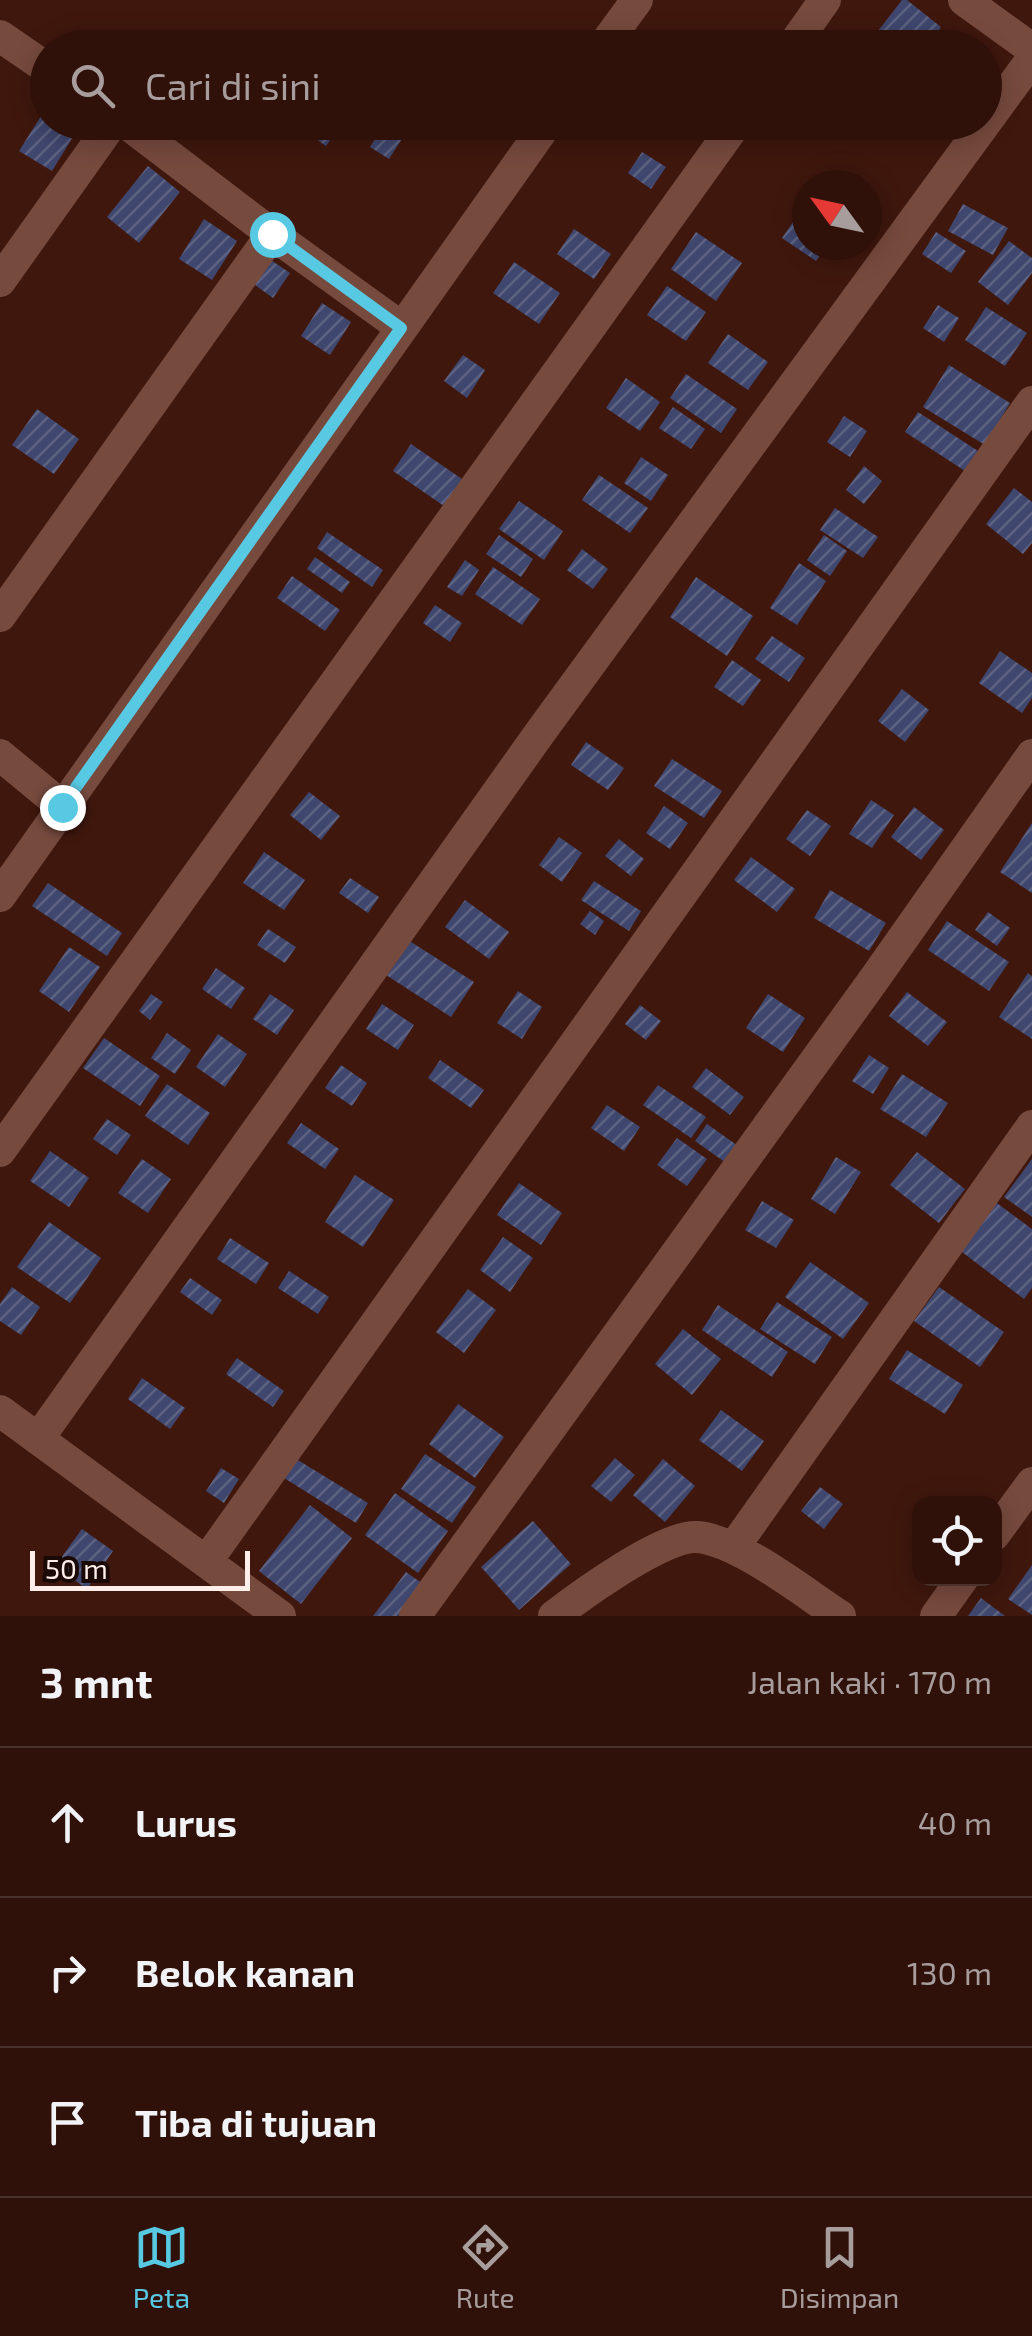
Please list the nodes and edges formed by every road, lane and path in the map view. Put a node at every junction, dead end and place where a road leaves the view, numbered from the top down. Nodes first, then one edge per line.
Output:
1 (636, 0) edge
2 (825, 0) edge
3 (964, 0) edge
4 (615, 30) edge
5 (804, 30) edge
6 (0, 36) edge
7 (1032, 48) edge
8 (30, 57) edge
9 (1032, 60) edge
10 (1002, 101) edge
11 (100, 140) edge
12 (149, 140) edge
13 (535, 140) edge
14 (724, 140) edge
15 (973, 140) edge
16 (272, 234) junction
17 (0, 281) edge
18 (401, 328) junction
19 (1032, 402) edge
20 (0, 616) edge
21 (1032, 754) edge
22 (0, 756) edge
23 (62, 807) junction
24 (0, 896) edge
25 (1032, 1126) edge
26 (0, 1151) edge
27 (0, 1411) edge
28 (38, 1440) junction
29 (1032, 1483) edge
30 (1002, 1524) edge
31 (734, 1547) junction
32 (206, 1562) junction
33 (957, 1586) edge
34 (280, 1616) edge
35 (414, 1616) edge
36 (554, 1616) edge
37 (840, 1616) edge
38 (936, 1616) edge

1 - 4 street
2 - 5 street
3 - 7 street
6 - 8 street
9 - 10 street
11 - 17 street
12 - 16 street
13 - 18 street
14 - 26 street
15 - 28 street
16 - 18 street
16 - 20 street
18 - 23 street
19 - 32 street
21 - 35 street
22 - 23 street
23 - 24 street
25 - 31 street
27 - 28 street
28 - 32 street
29 - 30 street
31 - 36 street
31 - 37 street
32 - 34 street
33 - 38 street

